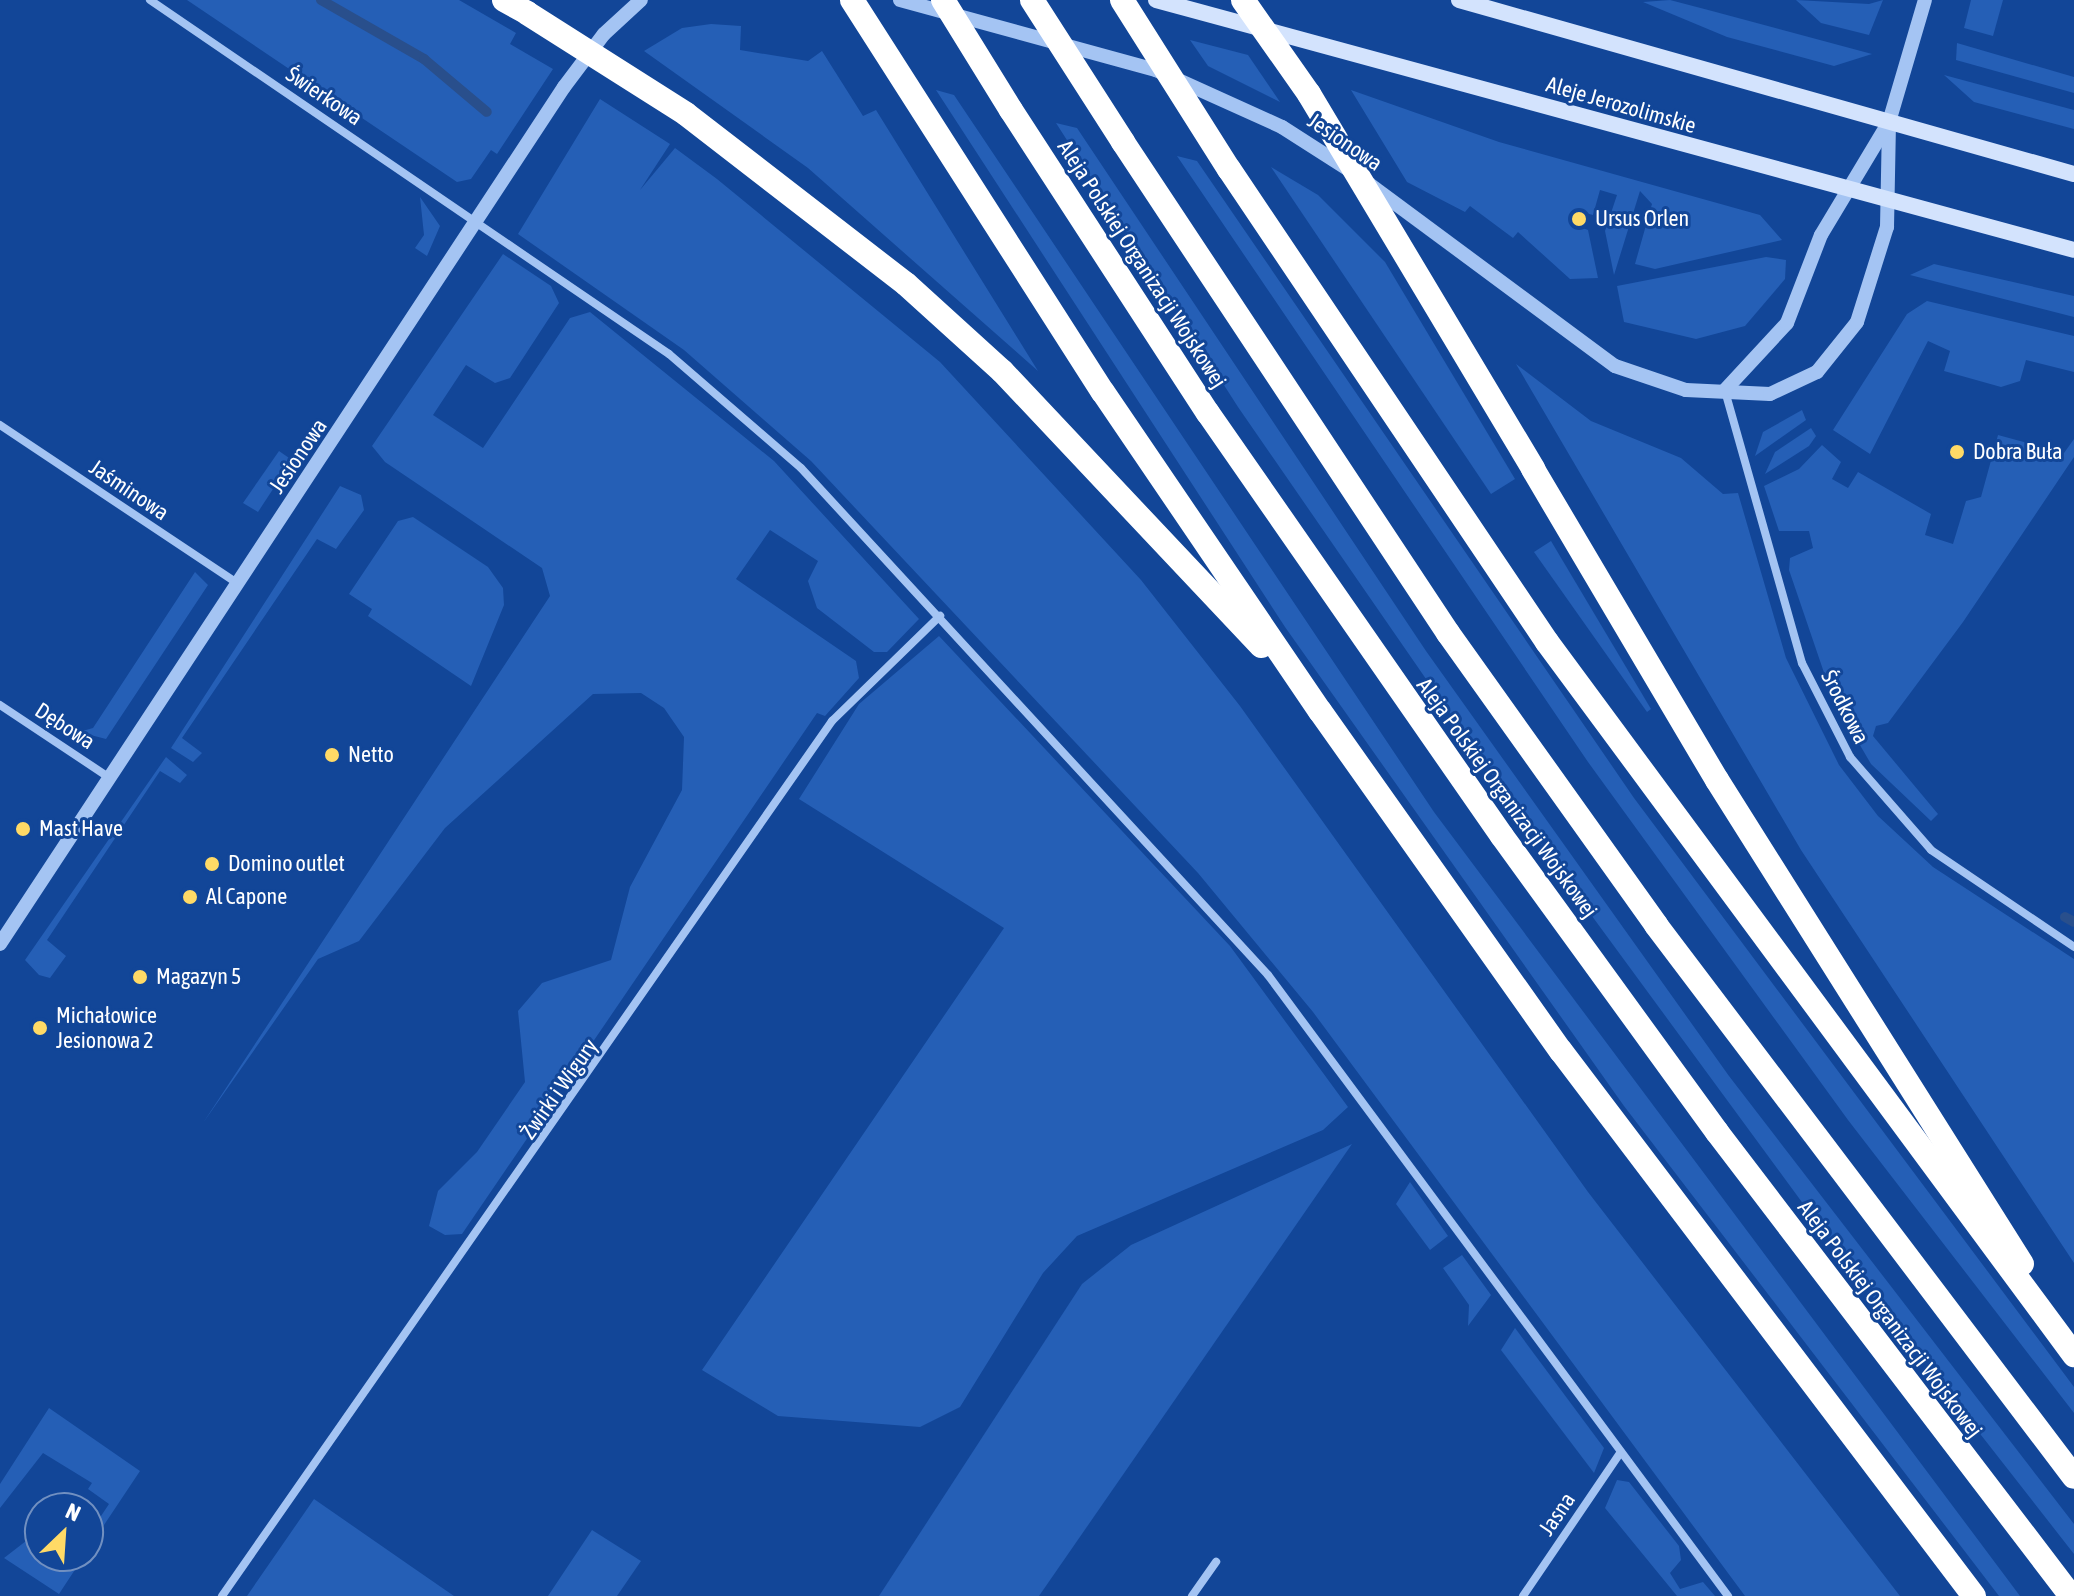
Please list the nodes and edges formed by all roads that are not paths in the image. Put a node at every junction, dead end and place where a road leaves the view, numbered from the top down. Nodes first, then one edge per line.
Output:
1 (150, 0) edge
2 (504, 0) edge
3 (641, 0) edge
4 (852, 0) edge
5 (900, 0) edge
6 (943, 0) edge
7 (1032, 0) edge
8 (1122, 0) edge
9 (1156, 0) edge
10 (1243, 0) edge
11 (1459, 0) edge
12 (1925, 0) edge
13 (1889, 122) junction
14 (2074, 174) edge
15 (1847, 190) junction
16 (1890, 202) junction
17 (478, 221) junction
18 (2074, 250) edge
19 (1725, 390) junction
20 (0, 425) edge
21 (239, 585) junction
22 (940, 616) junction
23 (0, 705) edge
24 (1320, 711) junction
25 (110, 778) junction
26 (0, 944) edge
27 (2074, 947) edge
28 (2074, 1348) edge
29 (2074, 1355) edge
30 (1621, 1452) junction
31 (2074, 1477) edge
32 (1216, 1562) dead end
33 (222, 1596) edge
34 (1192, 1596) edge
35 (1523, 1596) edge
36 (1728, 1596) edge
37 (1974, 1596) edge
38 (2071, 1596) edge

1 - 17 street, Świerkowa
2 - 24 highway, bridge
3 - 17 street, Jesionowa
4 - 24 highway
5 - 19 street, Jesionowa
6 - 38 highway, Aleja Polskiej Organizacji Wojskowej, bridge
7 - 31 highway, bridge
8 - 29 highway, bridge
9 - 15 main road, Aleje Jerozolimskie
10 - 28 highway, bridge
11 - 13 main road
12 - 13 street
13 - 14 main road
13 - 15 street
13 - 16 street, Jesionowa
15 - 16 main road, Aleje Jerozolimskie
15 - 19 street
16 - 18 main road, Aleje Jerozolimskie
16 - 19 street, Jesionowa
17 - 21 street, Jesionowa
17 - 22 street, Świerkowa
19 - 27 street, Środkowa
20 - 21 street, Jaśminowa
21 - 25 street, Jesionowa
22 - 30 street, Świerkowa
22 - 33 street, Żwirki i Wigury
23 - 25 street, Dębowa
24 - 37 highway
25 - 26 street, Jesionowa
30 - 35 street, Jasna
30 - 36 street, Świerkowa
32 - 34 street

